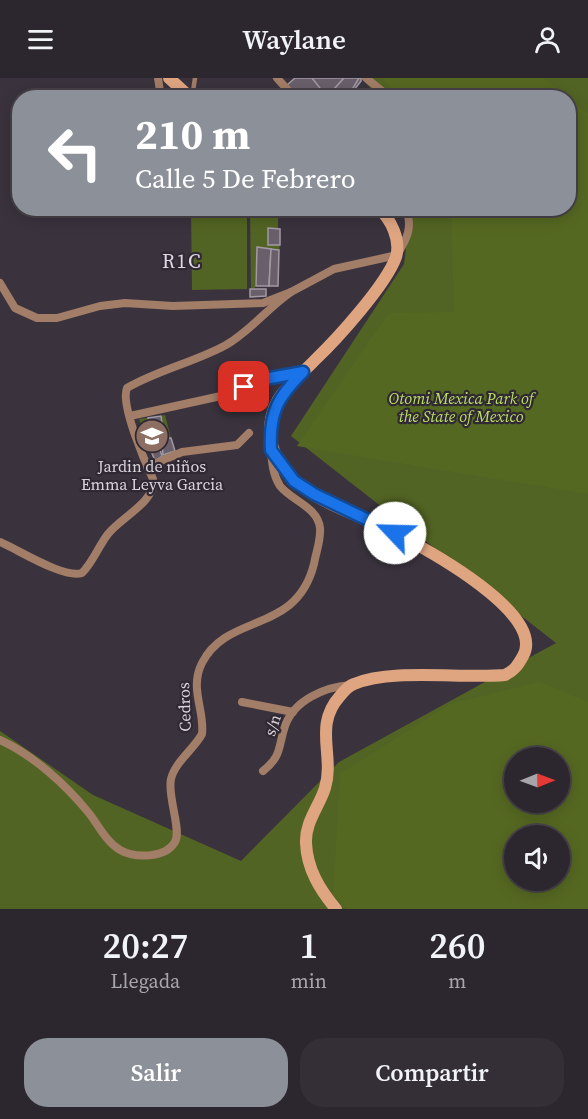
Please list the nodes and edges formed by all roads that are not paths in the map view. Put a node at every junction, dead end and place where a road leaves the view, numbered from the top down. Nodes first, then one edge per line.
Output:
1 (169, 78) edge
2 (277, 78) edge
3 (366, 78) edge
4 (182, 90) edge
5 (288, 90) edge
6 (381, 90) edge
7 (385, 216) edge
8 (408, 216) edge
9 (397, 255) junction
10 (0, 283) edge
11 (291, 292) junction
12 (303, 372) junction
13 (130, 416) junction
14 (249, 433) dead end
15 (271, 450) junction
16 (147, 467) junction
17 (0, 542) edge
18 (350, 685) junction
19 (242, 702) dead end
20 (293, 712) junction
21 (0, 740) edge
22 (263, 771) dead end
23 (336, 909) edge

1 - 4 street
2 - 5 street
3 - 6 street
7 - 9 street
8 - 9 street
9 - 11 street
9 - 12 street
10 - 11 street
11 - 13 street
12 - 13 street
12 - 15 street
13 - 16 street
14 - 16 street
15 - 18 street
15 - 21 street, Cedros
16 - 17 street
18 - 20 street, s/n
18 - 23 street
19 - 20 street
20 - 22 street, s/n

